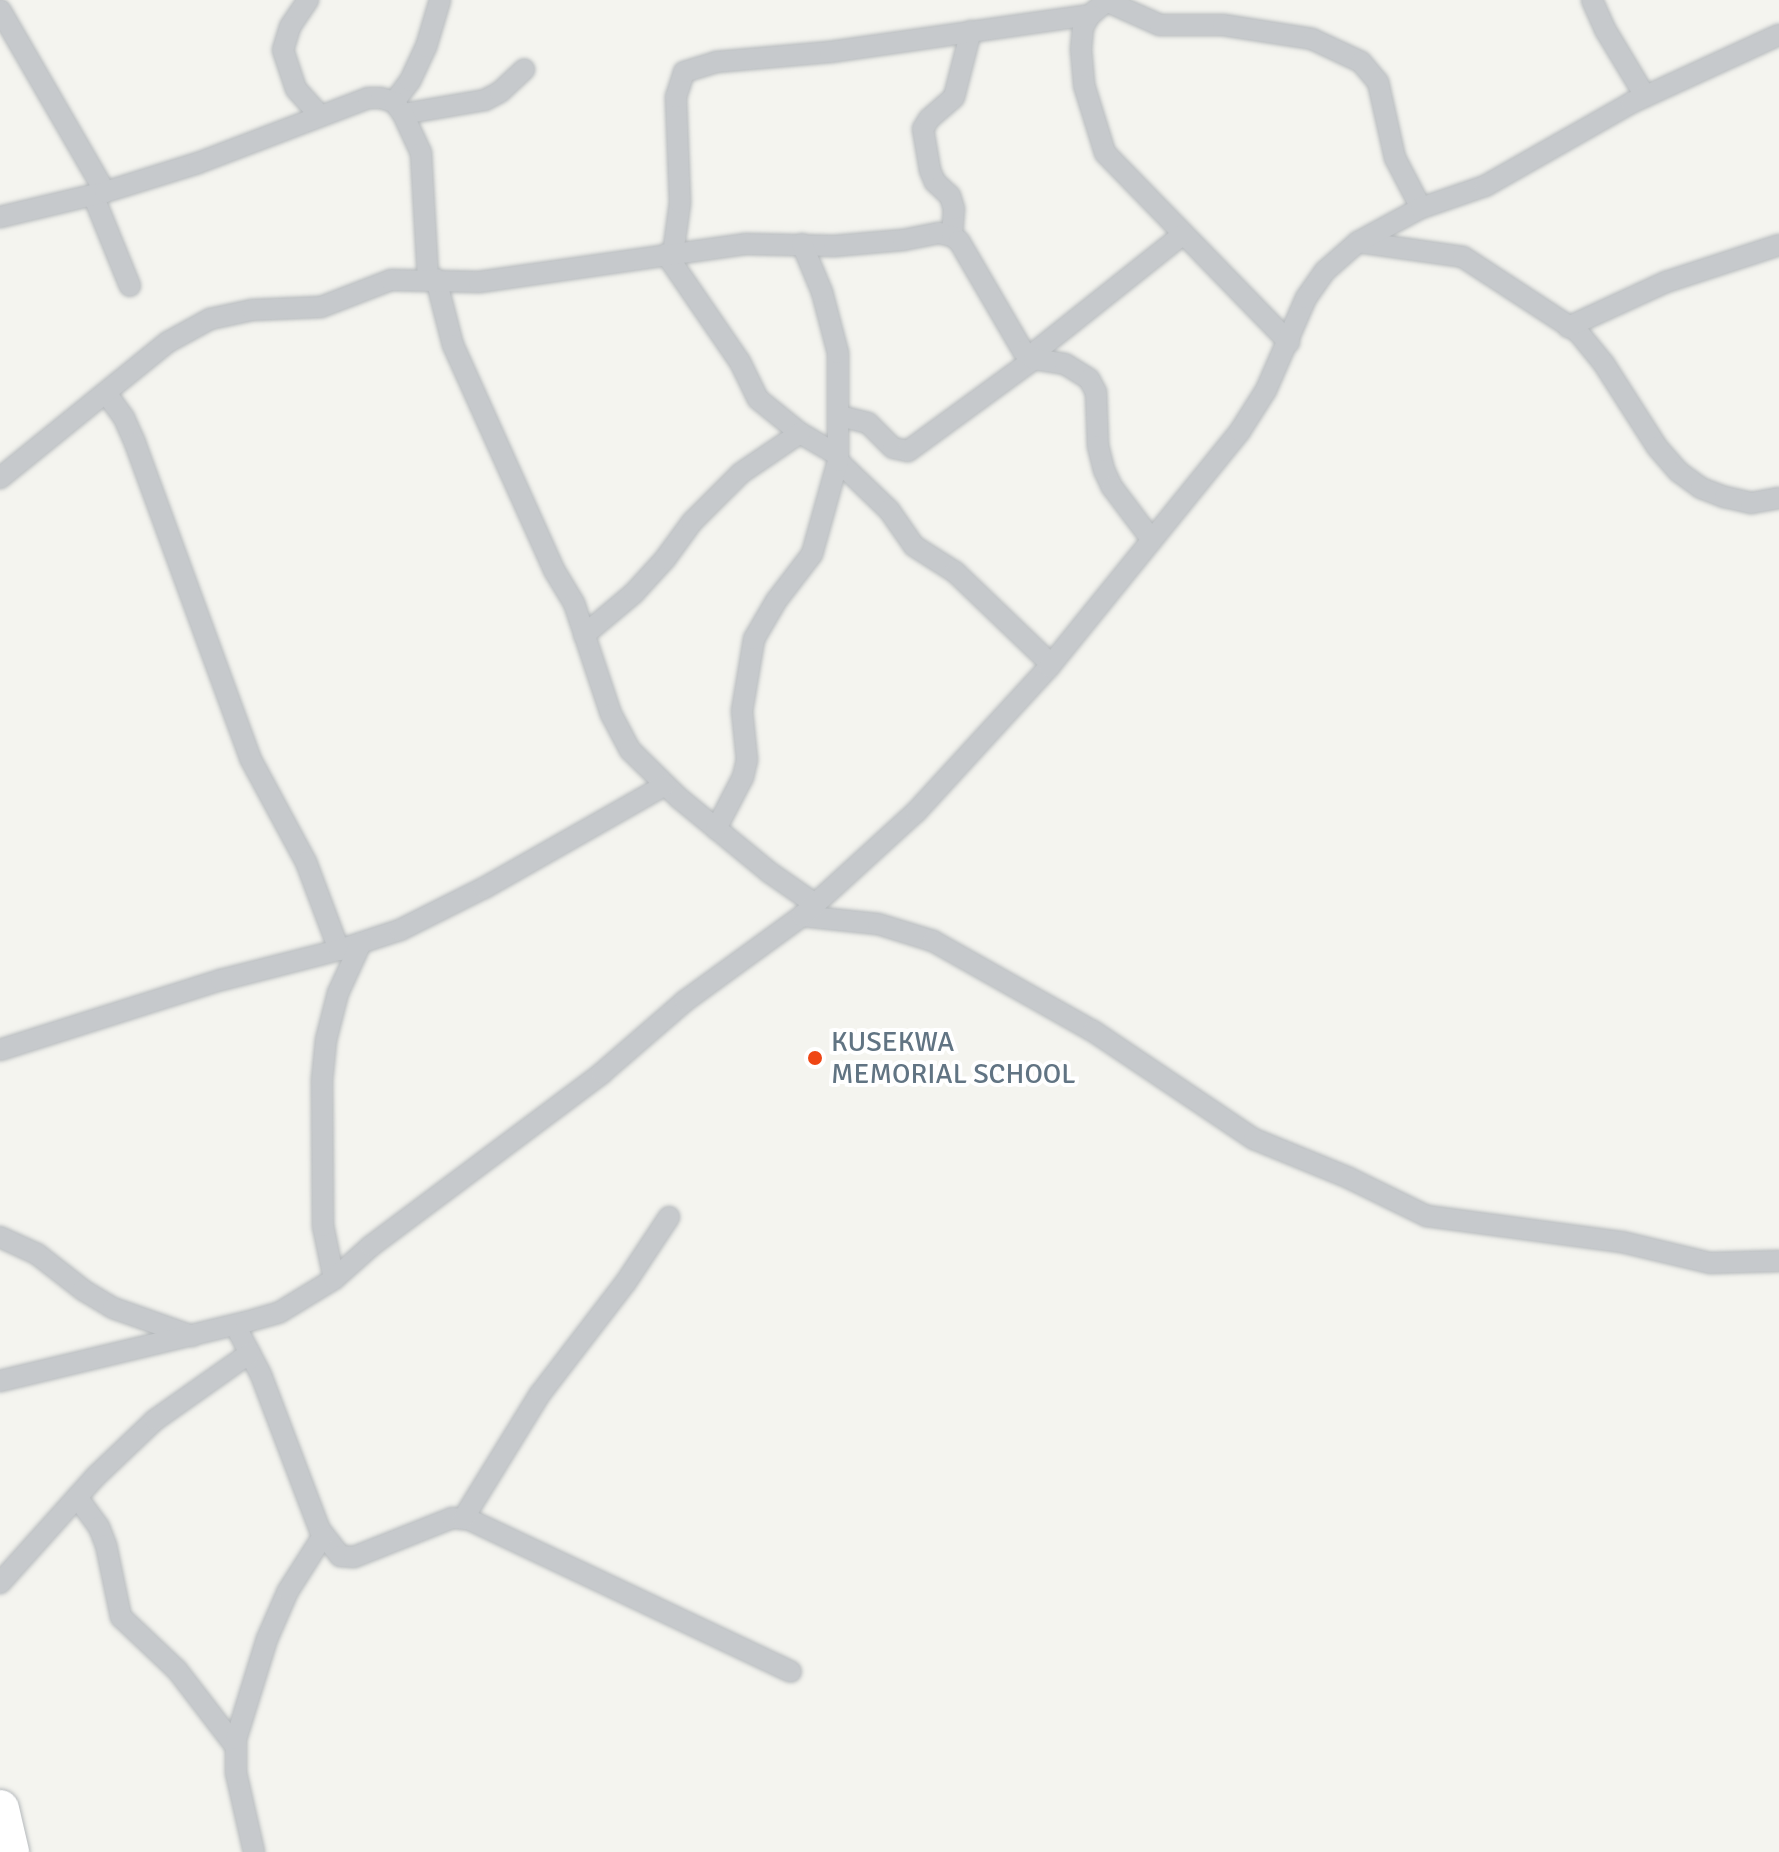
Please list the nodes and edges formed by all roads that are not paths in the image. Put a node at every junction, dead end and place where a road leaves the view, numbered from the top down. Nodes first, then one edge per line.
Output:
1 (308, 0) edge
2 (440, 0) edge
3 (1107, 0) edge
4 (1592, 0) edge
5 (0, 10) edge
6 (1090, 15) junction
7 (971, 31) junction
8 (1779, 35) edge
9 (524, 70) dead end
10 (1645, 96) junction
11 (398, 108) junction
12 (320, 116) junction
13 (99, 194) junction
14 (1421, 208) junction
15 (0, 217) edge
16 (1182, 235) junction
17 (952, 236) junction
18 (1358, 242) junction
19 (802, 244) junction
20 (1779, 245) edge
21 (670, 254) junction
22 (432, 279) junction
23 (130, 286) dead end
24 (1568, 327) junction
25 (1289, 342) junction
26 (1032, 358) junction
27 (106, 393) junction
28 (840, 416) junction
29 (800, 433) junction
30 (838, 458) junction
31 (0, 478) edge
32 (1779, 498) edge
33 (1152, 540) junction
34 (584, 635) junction
35 (1051, 664) junction
36 (665, 785) junction
37 (716, 829) junction
38 (808, 910) junction
39 (361, 943) junction
40 (339, 950) junction
41 (0, 1050) edge
42 (669, 1217) dead end
43 (0, 1237) edge
44 (1779, 1261) edge
45 (334, 1279) junction
46 (235, 1325) junction
47 (192, 1336) junction
48 (250, 1353) junction
49 (0, 1381) edge
50 (77, 1497) junction
51 (463, 1519) junction
52 (323, 1536) junction
53 (0, 1583) edge
54 (791, 1672) dead end
55 (236, 1747) junction
56 (0, 1809) edge
57 (10, 1852) edge
58 (254, 1852) edge

1 - 12 street
2 - 11 street
3 - 6 street
3 - 14 street
4 - 10 street
5 - 13 street
6 - 7 street
6 - 16 street
7 - 17 street
7 - 21 street
8 - 10 street
9 - 11 street
10 - 14 street
11 - 12 street
11 - 22 street
12 - 13 street
13 - 15 street
13 - 23 street
14 - 18 street
16 - 25 street
16 - 26 street
17 - 19 street
17 - 26 street
18 - 24 street
18 - 25 street
19 - 21 street
19 - 28 street
20 - 24 street
21 - 22 street
21 - 29 street
22 - 27 street
22 - 34 street
24 - 32 street
25 - 33 street
26 - 28 street
26 - 33 street
27 - 31 street
27 - 40 street
28 - 30 street
29 - 30 street
29 - 34 street
30 - 35 street
30 - 37 street
33 - 35 street
34 - 36 street
35 - 38 street
36 - 37 street
36 - 39 street
37 - 38 street
38 - 44 street
38 - 45 street
39 - 40 street
39 - 45 street
40 - 41 street
42 - 51 street
43 - 47 street
45 - 46 street
46 - 47 street
46 - 48 street
47 - 49 street
48 - 50 street
48 - 52 street
50 - 53 street
50 - 55 street
51 - 52 street
51 - 54 street
52 - 55 street
55 - 58 street
56 - 57 highway

